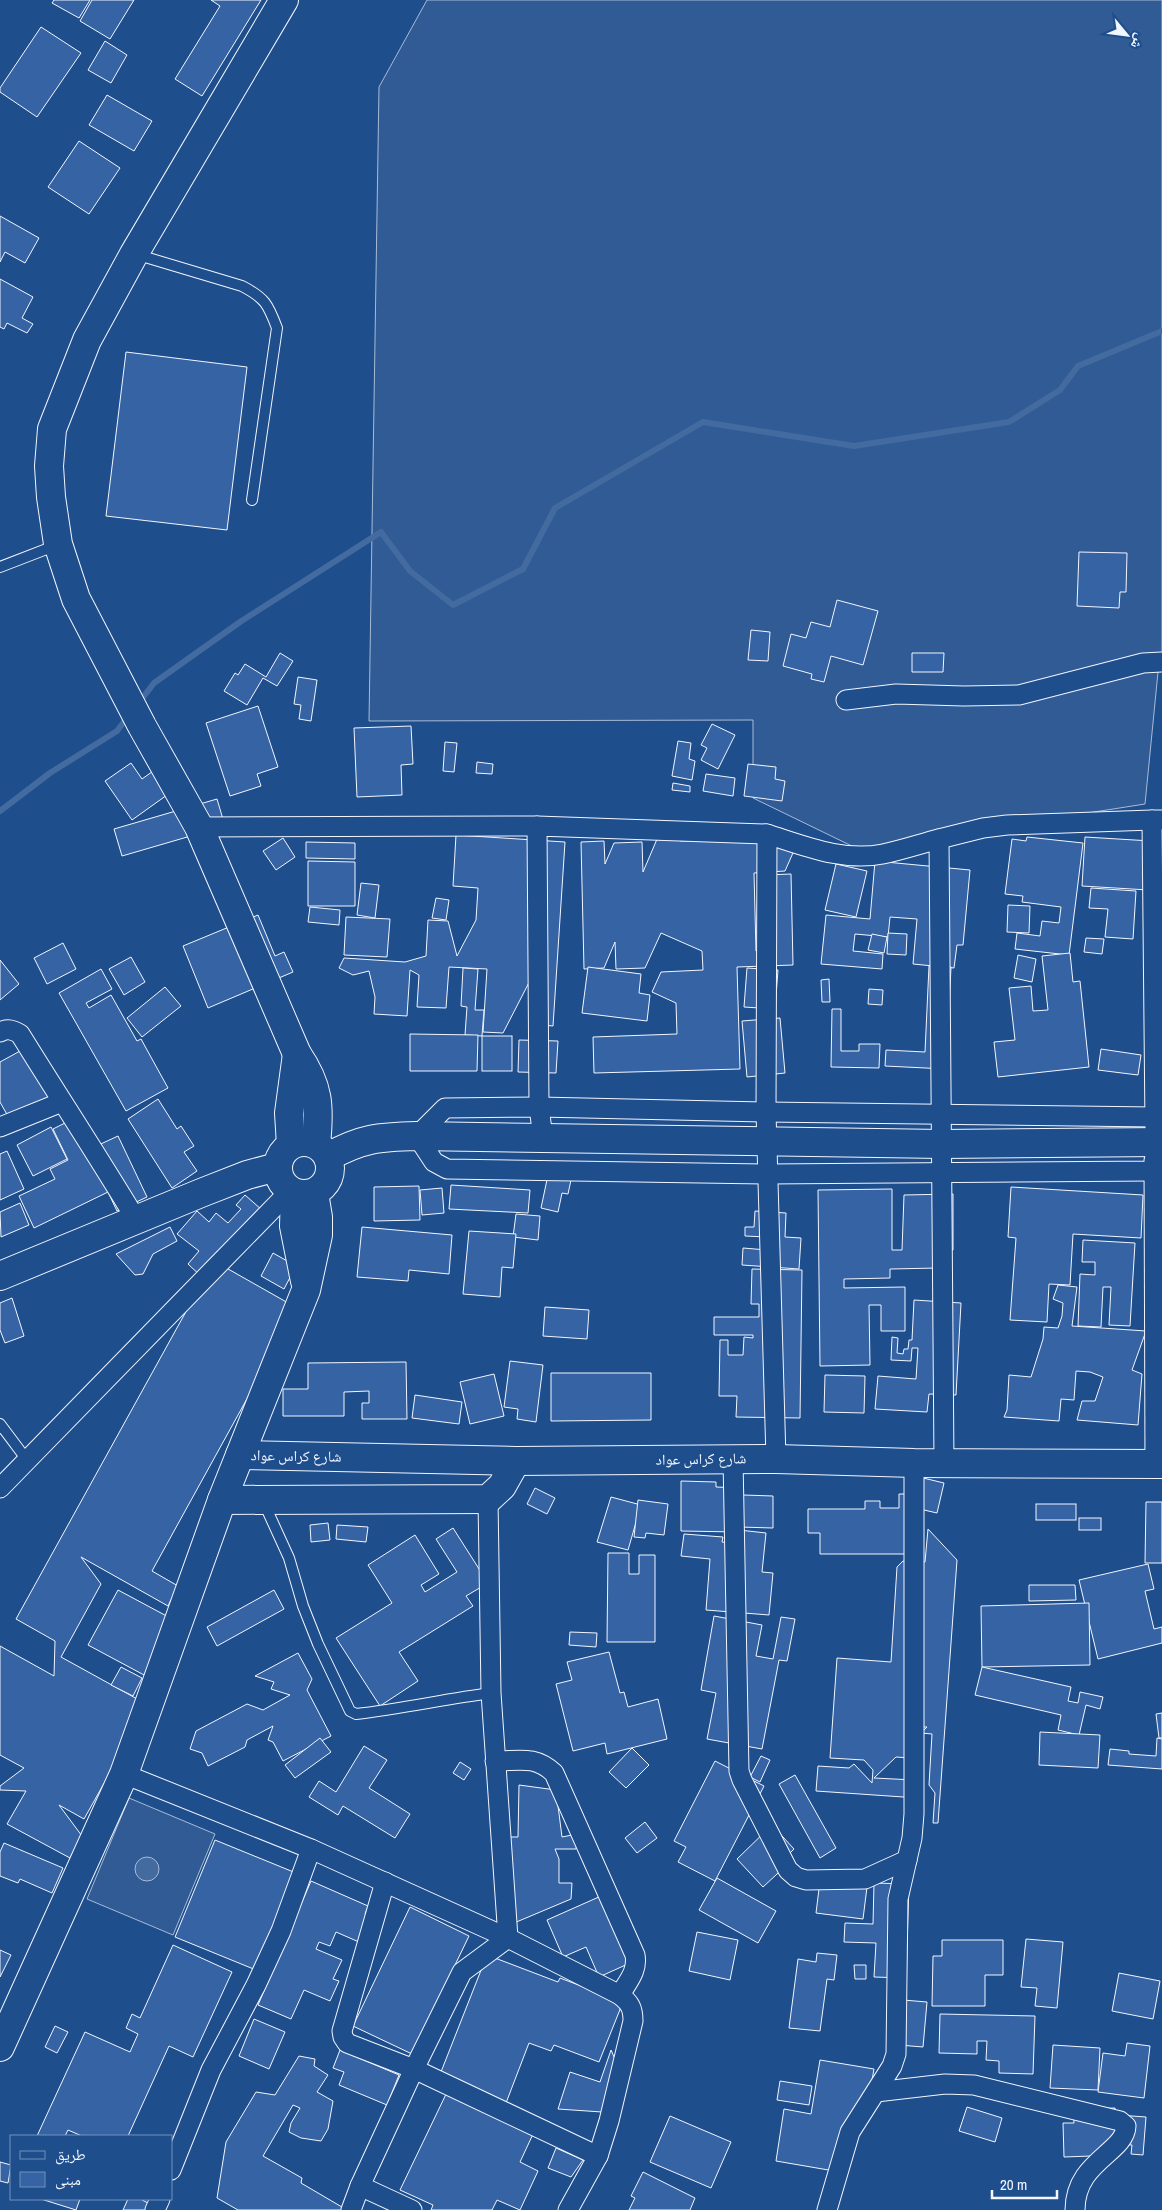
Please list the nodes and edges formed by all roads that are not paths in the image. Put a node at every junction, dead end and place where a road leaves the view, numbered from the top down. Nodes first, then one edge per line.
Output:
1 (284, 0) edge
2 (134, 254) junction
3 (252, 500) dead end
4 (58, 544) junction
5 (0, 567) edge
6 (1162, 662) edge
7 (846, 700) dead end
8 (1157, 820) edge
9 (537, 826) junction
10 (199, 827) junction
11 (767, 834) junction
12 (939, 839) junction
13 (0, 1032) edge
14 (62, 1102) junction
15 (539, 1107) junction
16 (766, 1112) junction
17 (942, 1114) junction
18 (0, 1127) edge
19 (417, 1136) junction
20 (543, 1138) junction
21 (767, 1140) junction
22 (1158, 1143) edge
23 (942, 1144) junction
24 (303, 1153) junction
25 (942, 1173) junction
26 (769, 1174) junction
27 (299, 1192) junction
28 (137, 1221) junction
29 (0, 1276) edge
30 (0, 1424) edge
31 (240, 1455) junction
32 (734, 1459) junction
33 (776, 1459) junction
34 (27, 1460) junction
35 (516, 1461) junction
36 (914, 1463) junction
37 (944, 1463) junction
38 (1159, 1464) edge
39 (0, 1488) edge
40 (488, 1499) junction
41 (222, 1500) junction
42 (263, 1500) junction
43 (491, 1693) junction
44 (495, 1762) junction
45 (124, 1774) junction
46 (311, 1849) junction
47 (907, 1860) junction
48 (385, 1882) junction
49 (508, 1938) junction
50 (620, 1995) junction
51 (3, 2034) edge
52 (414, 2069) junction
53 (876, 2092) junction
54 (598, 2156) junction
55 (172, 2168) edge
56 (360, 2186) junction
57 (351, 2210) edge
58 (412, 2210) edge
59 (568, 2210) edge
60 (827, 2210) edge
61 (1075, 2210) edge

1 - 2 main road
2 - 3 lane
2 - 4 main road
4 - 5 lane
4 - 10 main road
6 - 7 street
8 - 12 street
8 - 22 street
9 - 10 street
9 - 11 street
9 - 15 street
10 - 24 main road
11 - 12 street
11 - 16 street
12 - 17 street
13 - 14 street
14 - 18 street
14 - 28 street
15 - 16 street
15 - 19 street
15 - 20 street
16 - 17 street
16 - 21 street
17 - 22 street
17 - 23 street
19 - 20 main road
19 - 24 main road
19 - 26 street
20 - 21 main road
21 - 23 main road
21 - 26 street
22 - 23 main road
22 - 25 street
22 - 38 street
23 - 25 street
24 - 27 main road
24 - 27 main road
24 - 28 main road
25 - 26 street
25 - 37 street
26 - 33 street
27 - 31 main road
27 - 34 street
28 - 29 main road
30 - 34 lane
31 - 35 main road, شارع كراس عواد
31 - 41 main road
32 - 33 main road, شارع كراس عواد
32 - 35 main road, شارع كراس عواد
32 - 47 street
33 - 36 main road, شارع كراس عواد
34 - 39 street
35 - 40 main road
36 - 37 main road, شارع كراس عواد
36 - 47 street
37 - 38 main road, شارع كراس عواد
40 - 42 main road
40 - 43 street
41 - 42 main road
41 - 45 main road
42 - 43 lane
43 - 44 street
44 - 49 street
44 - 50 street
45 - 46 street
45 - 51 main road
46 - 48 street
46 - 55 street
47 - 53 street
48 - 49 street
48 - 52 street
49 - 50 street
49 - 52 street
50 - 54 street
52 - 54 street
52 - 56 street
53 - 60 street
53 - 61 street
54 - 59 street
56 - 57 street
56 - 58 street

